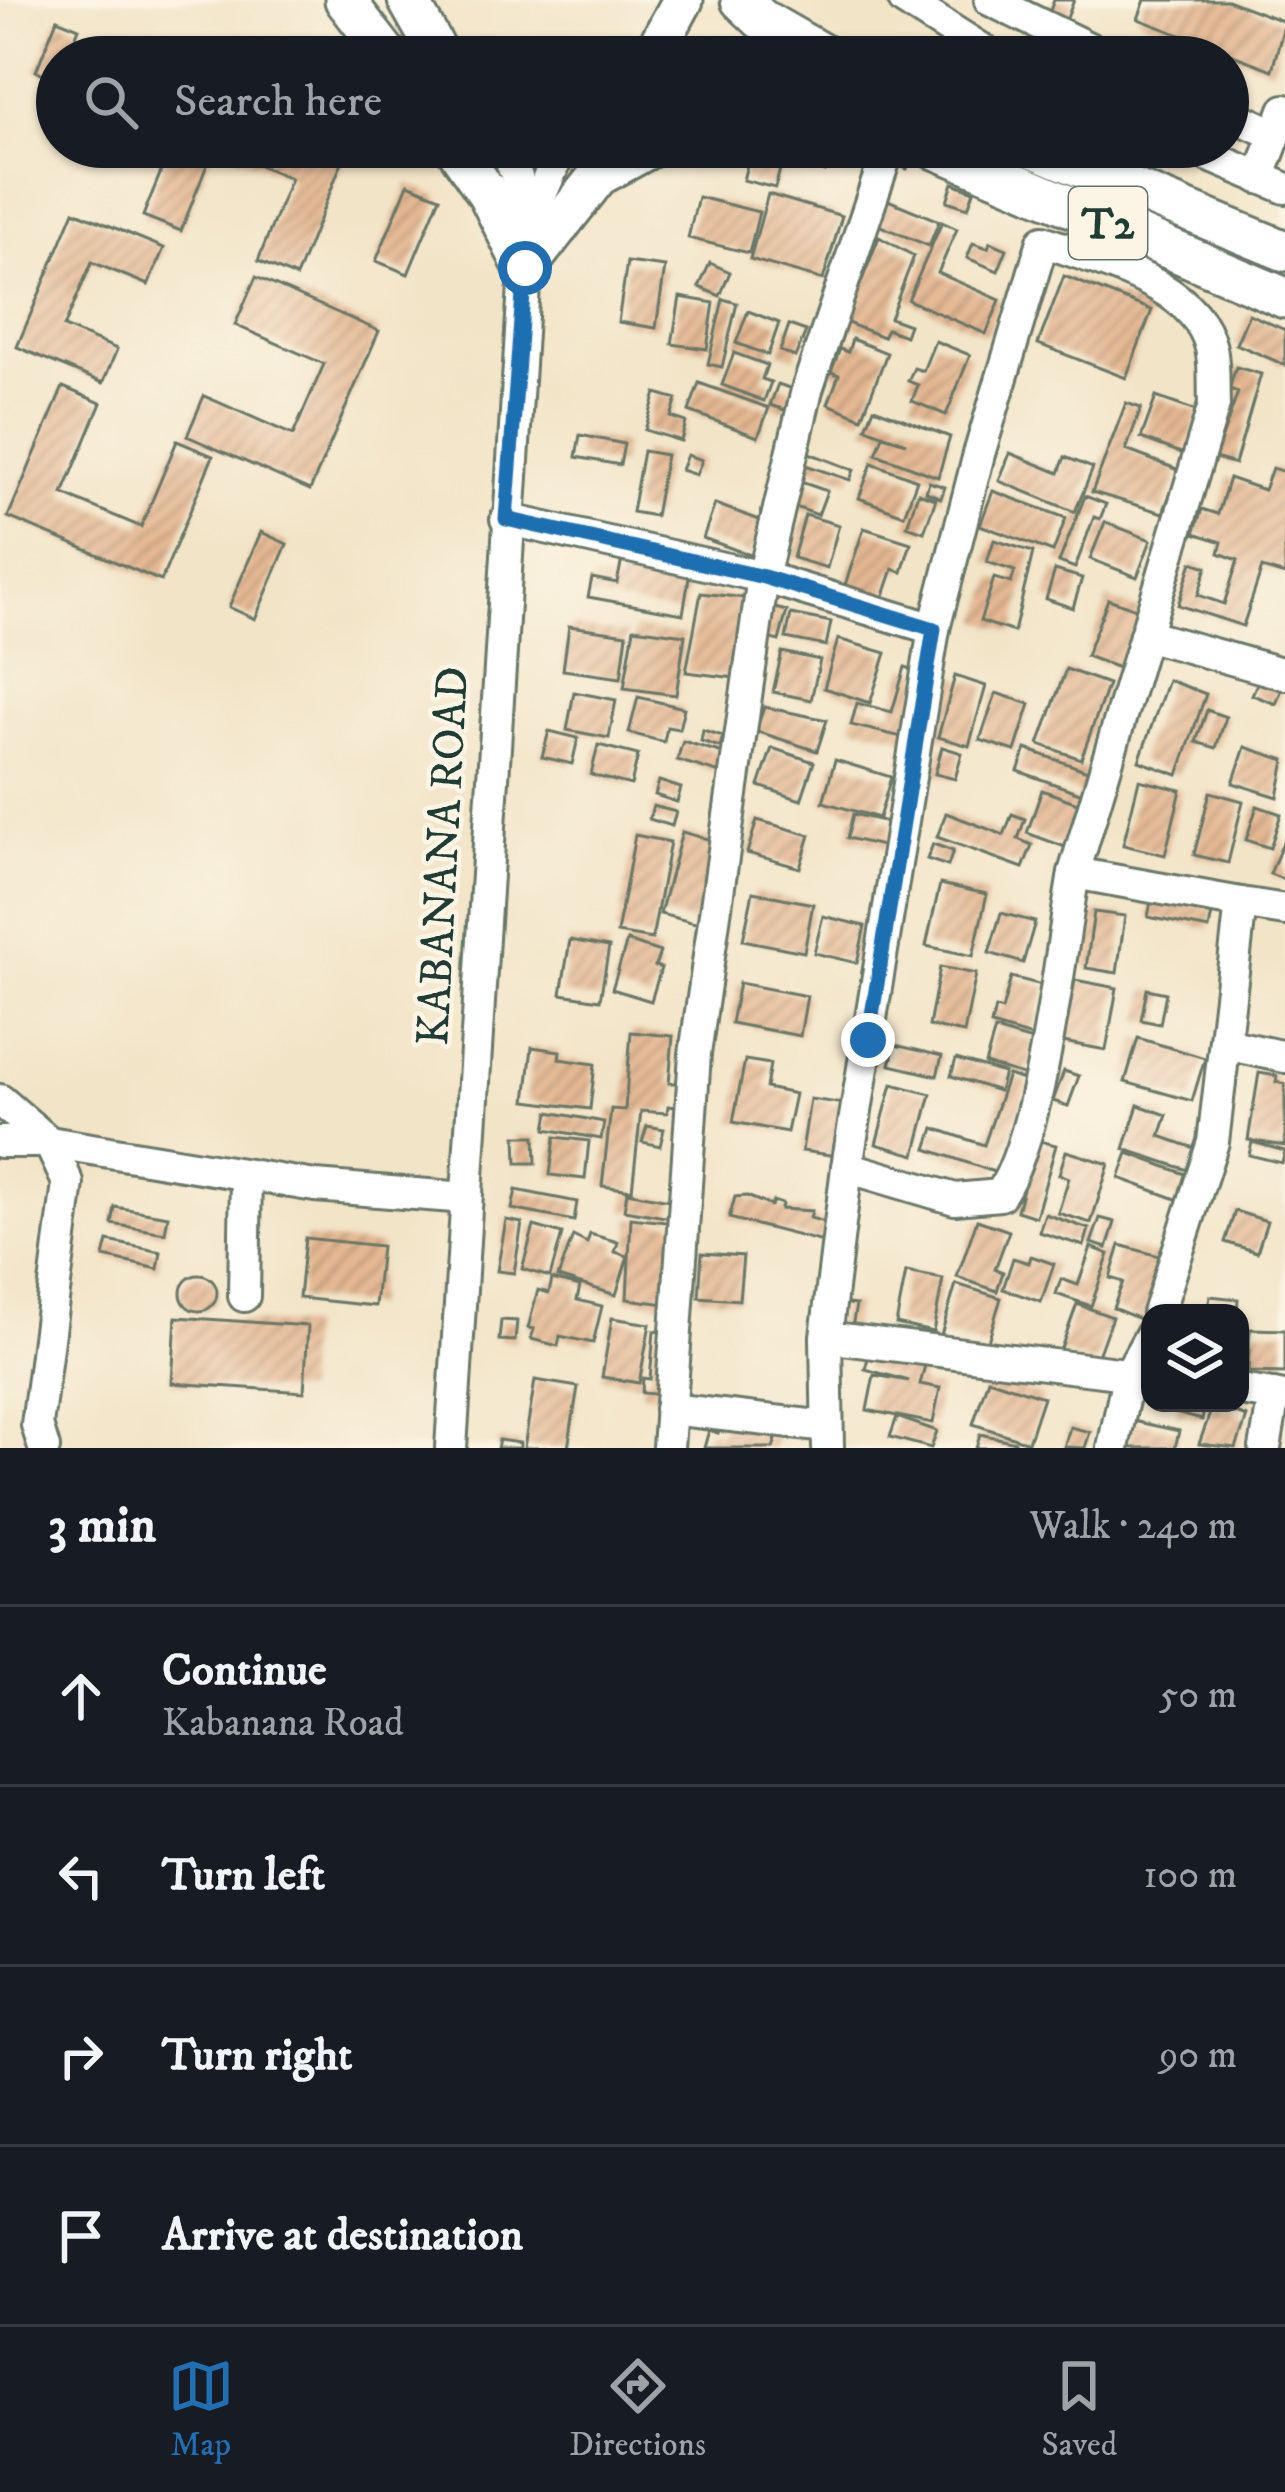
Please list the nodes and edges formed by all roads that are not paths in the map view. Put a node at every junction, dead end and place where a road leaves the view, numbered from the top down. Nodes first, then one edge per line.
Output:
1 (345, 0) edge
2 (408, 0) edge
3 (683, 0) edge
4 (741, 0) edge
5 (904, 0) edge
6 (990, 0) edge
7 (373, 36) edge
8 (428, 36) edge
9 (663, 36) edge
10 (791, 36) edge
11 (961, 36) edge
12 (1064, 36) edge
13 (1249, 117) edge
14 (1279, 122) edge
15 (470, 168) edge
16 (513, 168) edge
17 (550, 168) edge
18 (613, 168) edge
19 (882, 168) edge
20 (980, 168) edge
21 (1083, 168) edge
22 (1237, 168) edge
23 (1272, 183) edge
24 (1285, 251) edge
25 (525, 252) junction
26 (1285, 298) edge
27 (506, 519) junction
28 (764, 577) junction
29 (934, 629) junction
30 (1145, 634) junction
31 (1285, 674) edge
32 (1074, 873) junction
33 (1241, 903) junction
34 (1285, 910) edge
35 (1226, 1044) junction
36 (1285, 1057) edge
37 (0, 1100) edge
38 (0, 1142) edge
39 (49, 1142) junction
40 (847, 1168) junction
41 (246, 1175) junction
42 (466, 1198) junction
43 (244, 1297) dead end
44 (1161, 1304) edge
45 (826, 1337) junction
46 (1139, 1377) edge
47 (1249, 1391) edge
48 (1279, 1396) edge
49 (670, 1409) junction
50 (827, 1438) edge
51 (44, 1448) edge
52 (451, 1448) edge
53 (668, 1448) edge
54 (1113, 1448) edge
55 (1265, 1448) edge

1 - 7 main road
2 - 8 main road
3 - 9 main road
4 - 10 main road
5 - 11 street
6 - 12 street
13 - 14 street
14 - 23 street
15 - 25 main road
16 - 25 street
17 - 25 street
18 - 25 main road
19 - 28 street
20 - 26 main road, T2
21 - 24 main road, T2
22 - 23 street
25 - 27 street, KABANANA ROAD
27 - 28 street
27 - 42 street, KABANANA ROAD
28 - 29 street
28 - 49 street
29 - 30 street
29 - 40 street
30 - 31 street
30 - 32 street
32 - 33 street
32 - 40 street
33 - 34 street
33 - 35 street
35 - 36 street
35 - 44 street
37 - 39 street
38 - 39 street
39 - 41 street
39 - 51 street
40 - 45 street
41 - 42 street
41 - 43 street
42 - 52 street, KABANANA ROAD
45 - 46 street
45 - 50 street
46 - 54 street
47 - 48 street
48 - 55 street
49 - 50 street
49 - 53 street

